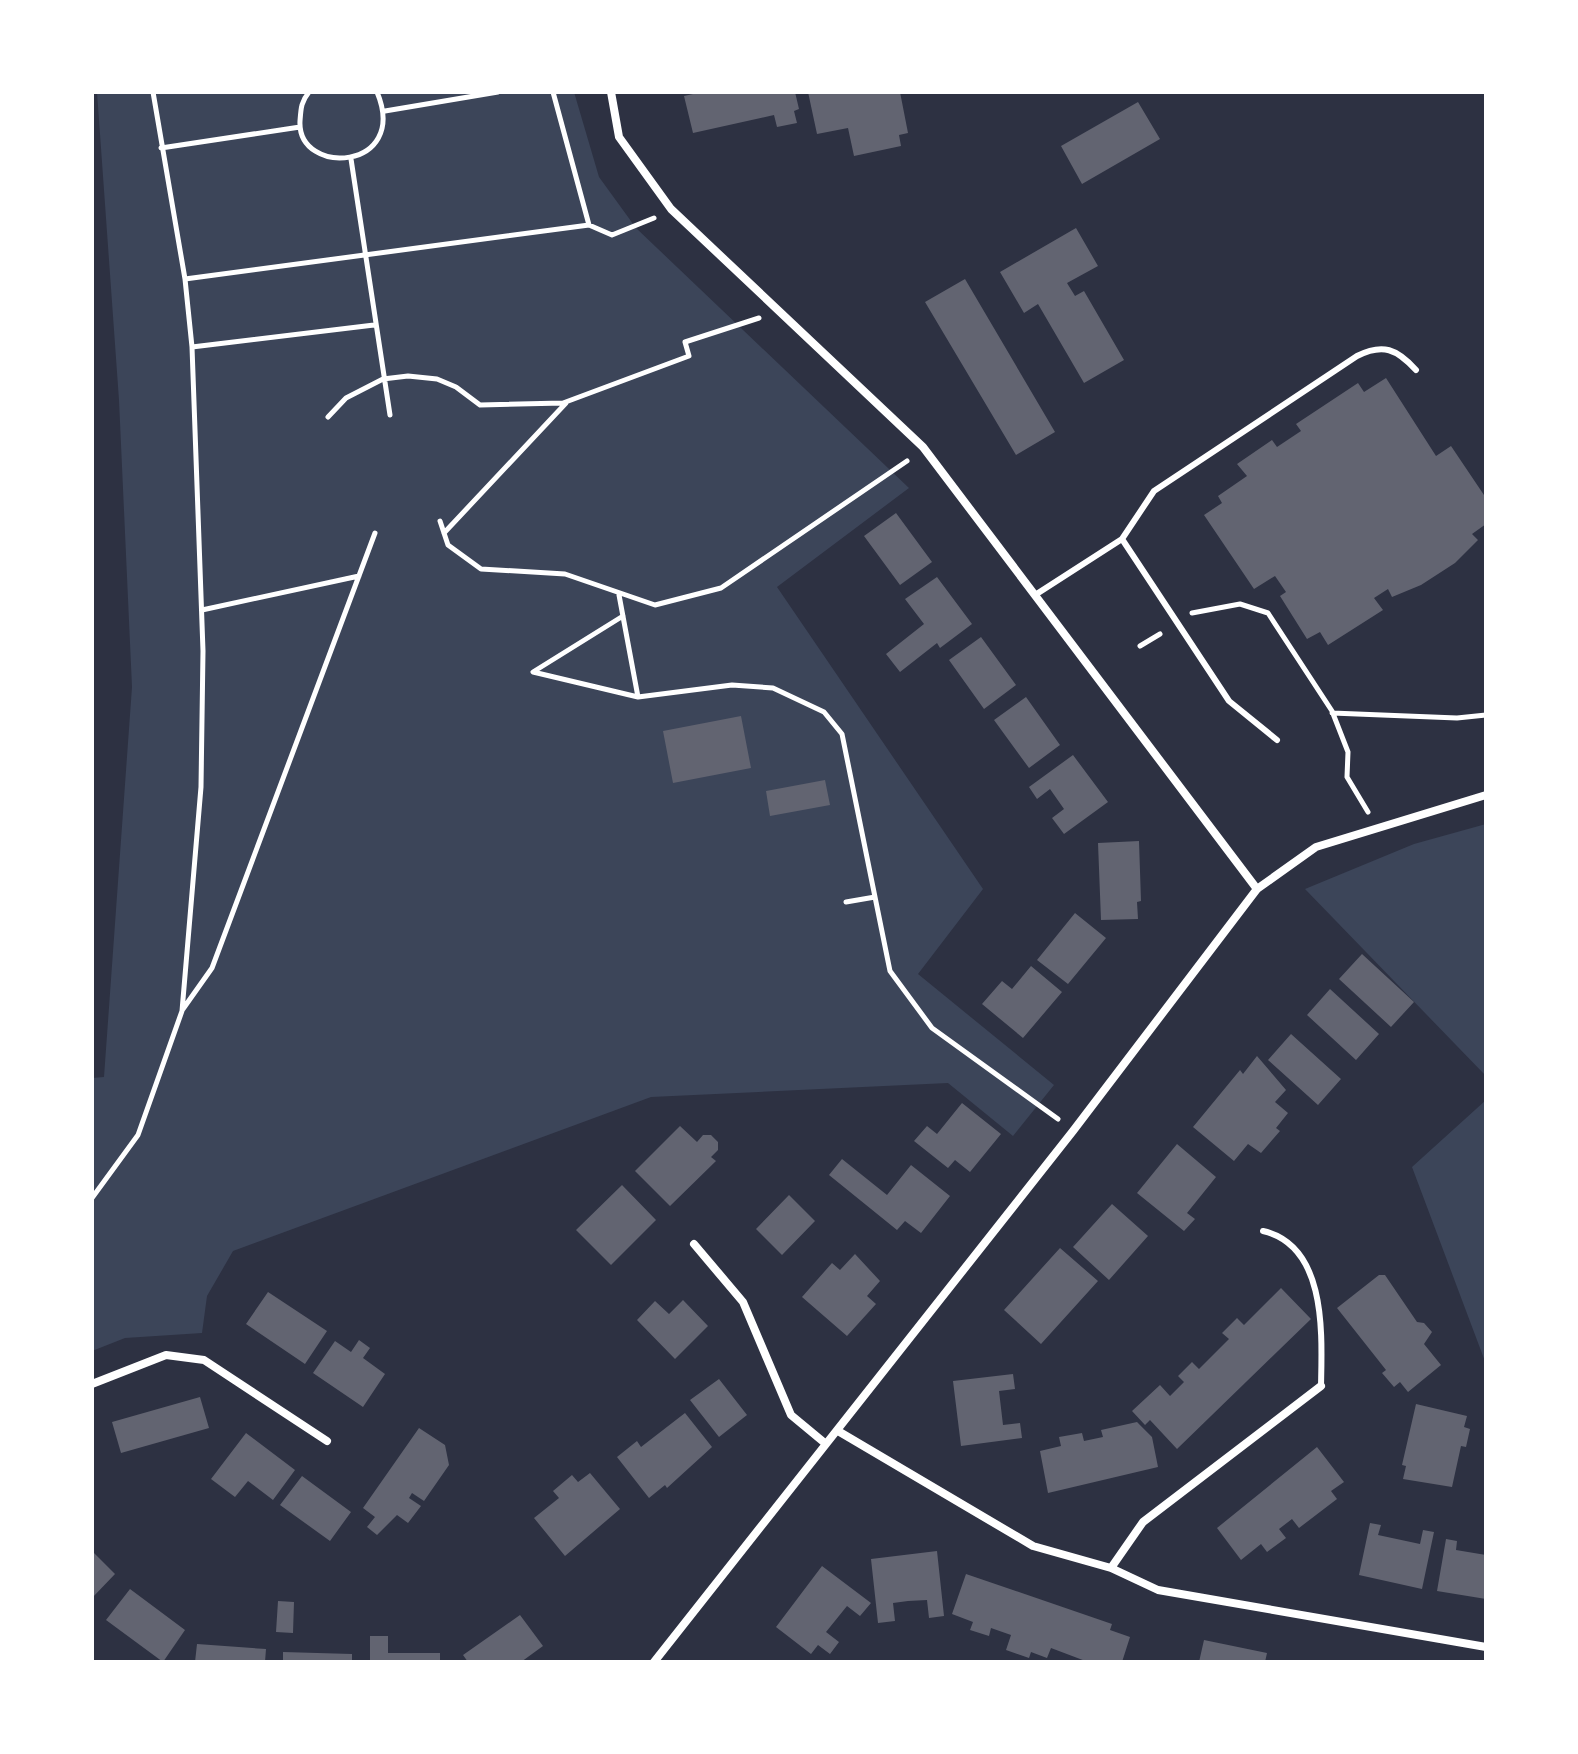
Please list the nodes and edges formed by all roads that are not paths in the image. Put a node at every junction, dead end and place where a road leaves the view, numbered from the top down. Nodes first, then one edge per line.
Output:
1 (611, 92) edge
2 (1416, 370) dead end
3 (1122, 539) junction
4 (1035, 595) junction
5 (1277, 740) dead end
6 (1486, 795) edge
7 (1257, 889) junction
8 (1263, 1231) dead end
9 (694, 1244) dead end
10 (92, 1384) edge
11 (1321, 1386) joint
12 (838, 1431) junction
13 (327, 1441) dead end
14 (826, 1444) junction
15 (1111, 1568) junction
16 (1486, 1647) edge
17 (654, 1662) edge

1 - 4 street
2 - 3 lane
3 - 4 lane
3 - 5 lane
4 - 7 street
6 - 7 street
7 - 12 street
8 - 11 lane
9 - 14 street
10 - 13 street
11 - 15 street
12 - 14 street
12 - 15 street
14 - 17 street
15 - 16 street

